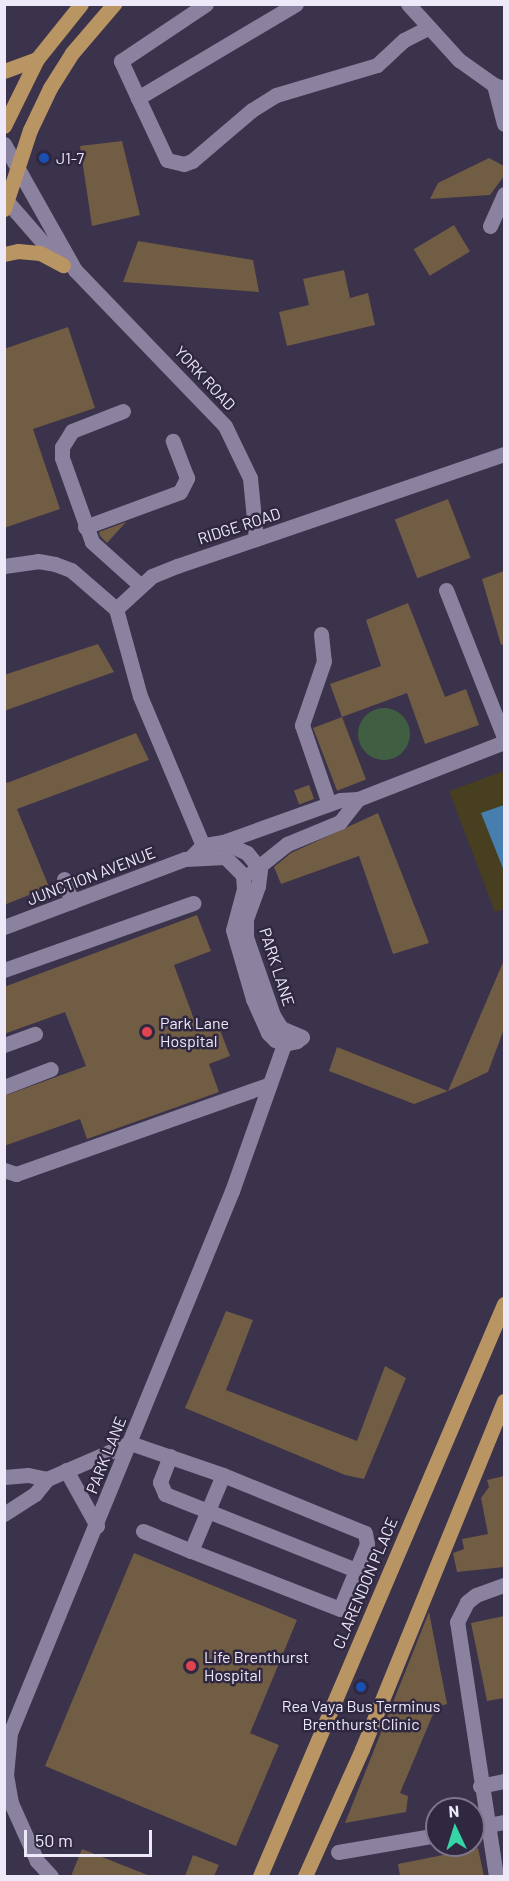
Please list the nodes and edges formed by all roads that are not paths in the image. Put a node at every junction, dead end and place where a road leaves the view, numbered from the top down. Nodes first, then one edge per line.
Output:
1 (81, 4) edge
2 (114, 4) edge
3 (206, 4) edge
4 (296, 4) edge
5 (408, 4) edge
6 (429, 27) junction
7 (37, 59) junction
8 (4, 71) edge
9 (499, 86) edge
10 (138, 98) junction
11 (504, 124) edge
12 (4, 126) edge
13 (4, 144) edge
14 (18, 166) junction
15 (504, 194) edge
16 (5, 203) edge
17 (490, 226) dead end
18 (4, 254) edge
19 (69, 267) junction
20 (123, 411) dead end
21 (173, 441) dead end
22 (504, 454) edge
23 (85, 527) junction
24 (256, 539) junction
25 (4, 566) edge
26 (140, 585) junction
27 (446, 590) dead end
28 (116, 609) junction
29 (321, 634) dead end
30 (504, 736) edge
31 (504, 742) edge
32 (358, 799) junction
33 (329, 804) junction
34 (222, 842) junction
35 (205, 850) junction
36 (260, 869) junction
37 (243, 875) junction
38 (64, 879) dead end
39 (72, 902) junction
40 (193, 903) dead end
41 (4, 927) edge
42 (4, 970) edge
43 (35, 1034) dead end
44 (284, 1044) junction
45 (4, 1045) edge
46 (51, 1069) dead end
47 (270, 1084) junction
48 (4, 1087) edge
49 (4, 1170) edge
50 (504, 1304) edge
51 (504, 1401) edge
52 (130, 1443) junction
53 (171, 1456) junction
54 (66, 1470) junction
55 (223, 1474) junction
56 (4, 1477) edge
57 (47, 1479) junction
58 (208, 1511) junction
59 (4, 1514) edge
60 (97, 1526) junction
61 (143, 1531) dead end
62 (191, 1551) junction
63 (356, 1570) junction
64 (504, 1585) edge
65 (504, 1782) edge
66 (480, 1786) junction
67 (480, 1797) edge
68 (504, 1822) edge
69 (485, 1826) edge
70 (425, 1837) edge
71 (485, 1842) edge
72 (338, 1852) dead end
73 (51, 1876) edge
74 (260, 1876) edge
75 (305, 1876) edge
76 (496, 1876) edge

1 - 7 main road
2 - 14 main road
3 - 10 street
4 - 10 street
5 - 6 street
6 - 9 street
6 - 10 street
7 - 8 main road
7 - 12 main road
9 - 11 street
13 - 14 street, YORK ROAD
14 - 16 main road
14 - 19 street, YORK ROAD
15 - 17 street
16 - 19 street, YORK ROAD
18 - 19 main road
19 - 24 street, YORK ROAD
20 - 23 street
21 - 23 street
22 - 24 street, RIDGE ROAD
23 - 26 street
24 - 26 street, RIDGE ROAD
25 - 28 street
26 - 28 street, RIDGE ROAD
27 - 30 street
28 - 35 street
29 - 33 street
31 - 32 street
32 - 33 street
32 - 36 street
33 - 34 street
34 - 35 street
34 - 36 street
35 - 37 street
35 - 39 street, JUNCTION AVENUE
36 - 37 street
36 - 44 street, PARK LANE
37 - 44 street, PARK LANE
38 - 39 street
39 - 41 street, JUNCTION AVENUE
40 - 42 street
43 - 45 street
44 - 47 street, PARK LANE
46 - 48 street
47 - 49 street
47 - 52 street, PARK LANE
50 - 74 main road, CLARENDON PLACE
51 - 75 main road
52 - 53 street
52 - 54 street
52 - 60 street, PARK LANE
53 - 55 street
53 - 58 street
54 - 57 street
54 - 60 street
55 - 58 street
55 - 63 street
56 - 57 street
57 - 59 street
58 - 62 street
58 - 63 street
60 - 73 street, PARK LANE
61 - 62 street
62 - 63 street
64 - 66 street
65 - 66 street
66 - 67 street
68 - 69 street
70 - 72 street
71 - 76 street

